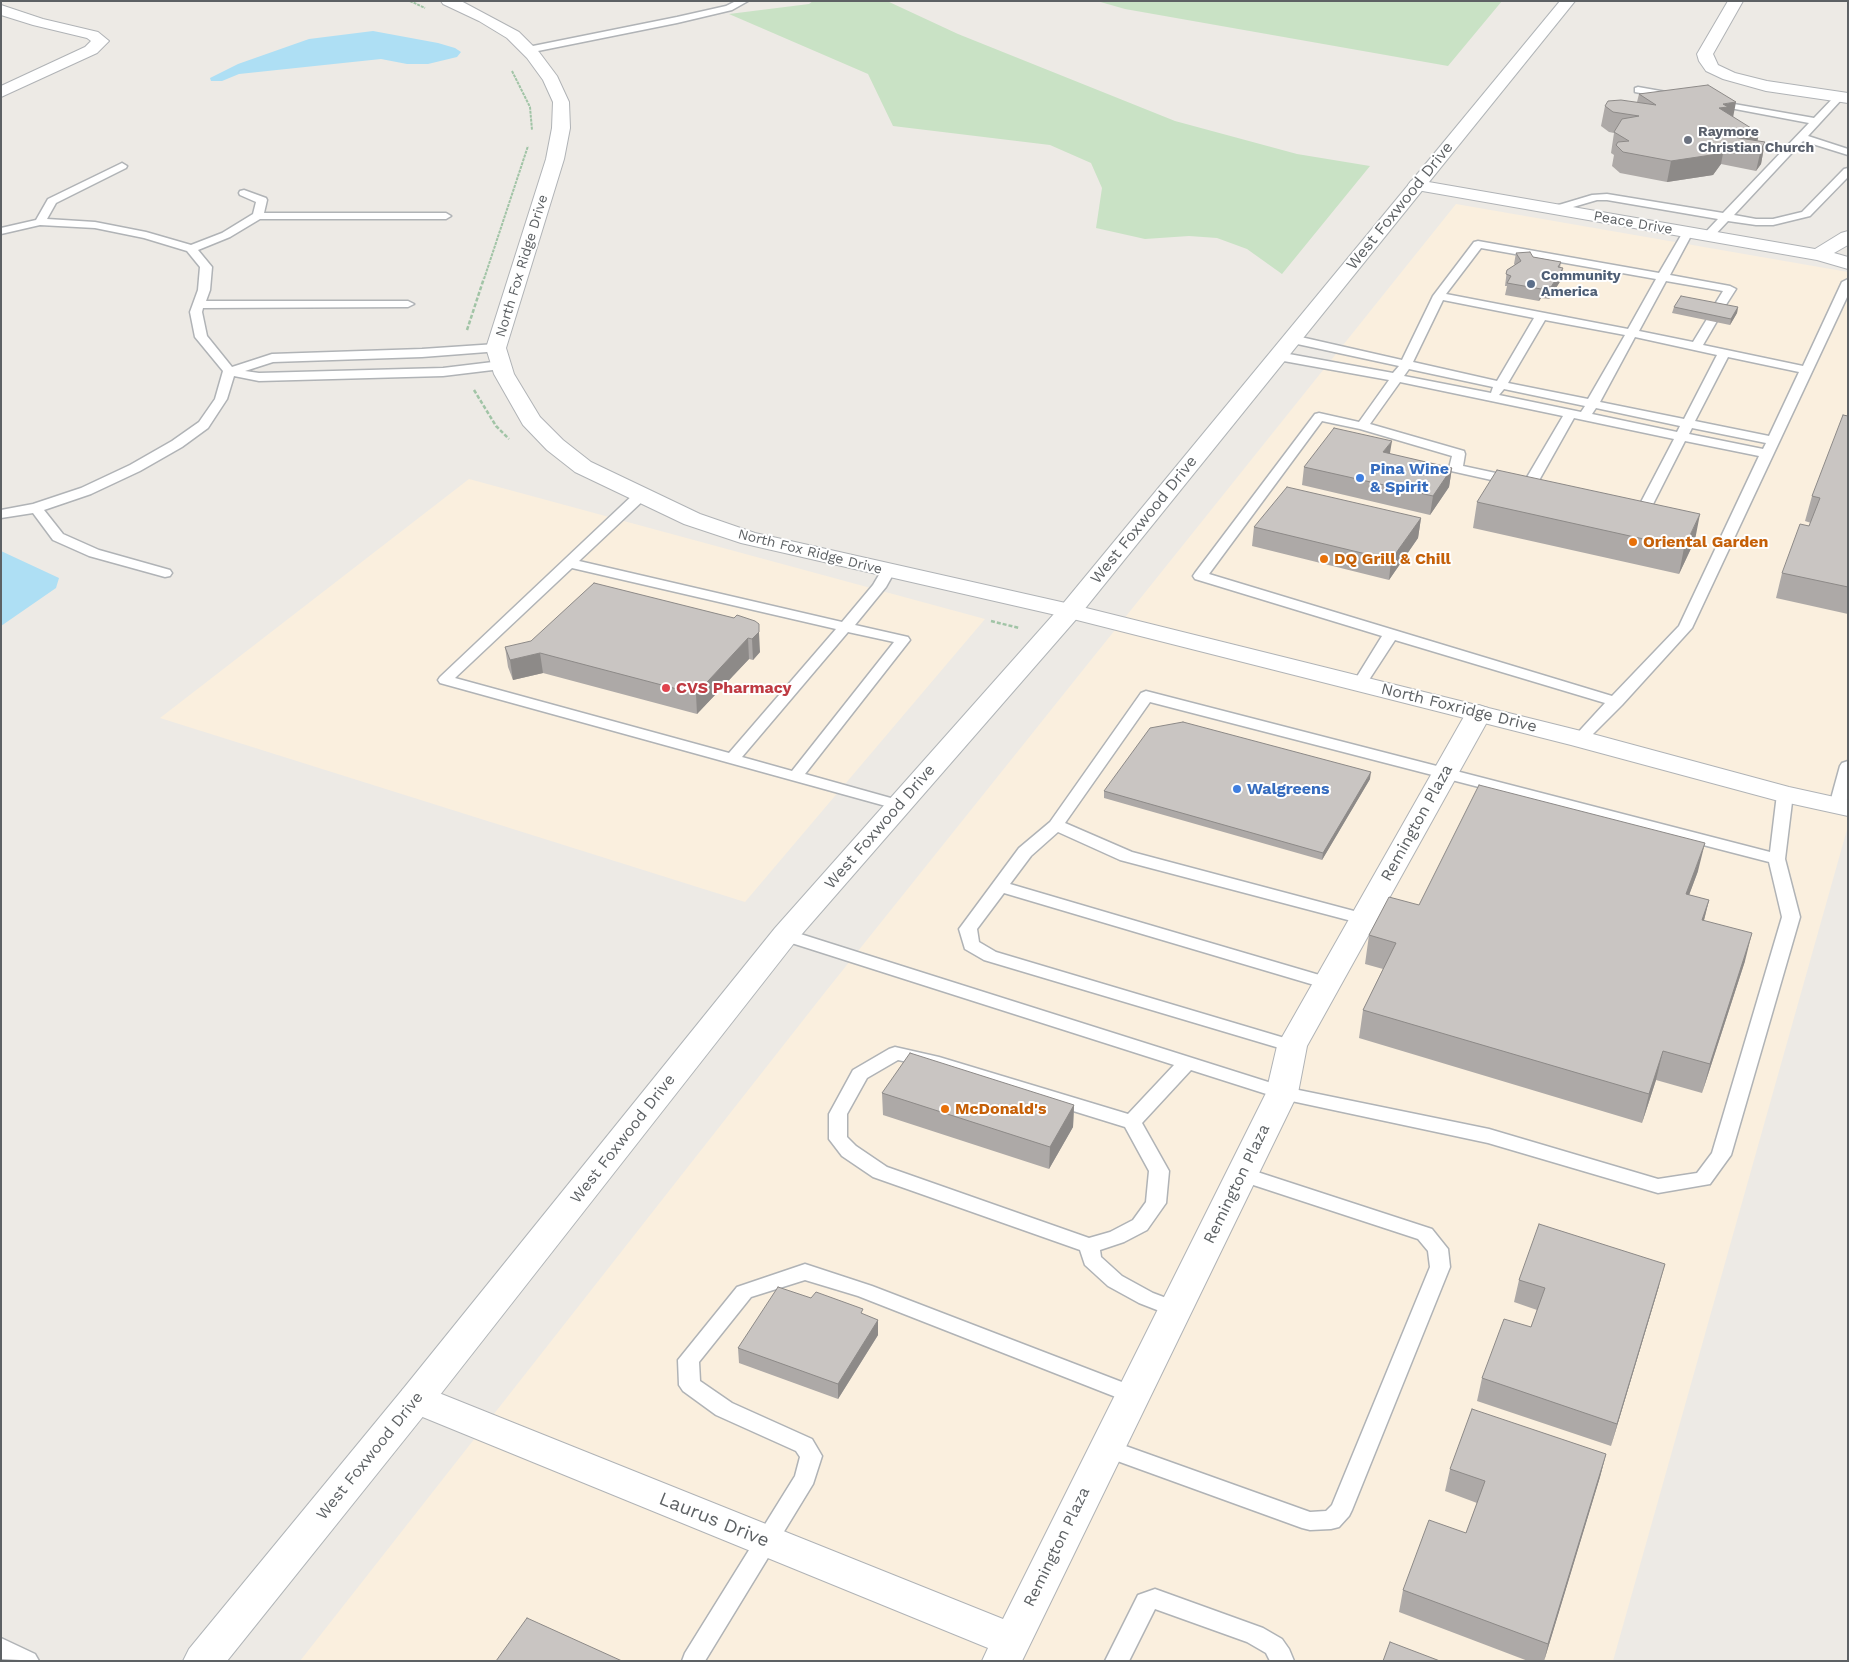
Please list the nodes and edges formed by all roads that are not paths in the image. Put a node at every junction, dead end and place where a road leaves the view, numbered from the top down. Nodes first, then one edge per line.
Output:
1 (448, 1) edge
2 (744, 1) edge
3 (1568, 1) edge
4 (1736, 1) edge
5 (1, 10) edge
6 (528, 50) junction
7 (1638, 90) dead end
8 (1, 92) edge
9 (1843, 97) edge
10 (1685, 98) edge
11 (1704, 101) edge
12 (1815, 121) junction
13 (1800, 137) junction
14 (1848, 152) edge
15 (122, 166) dead end
16 (1848, 171) edge
17 (1418, 185) junction
18 (244, 192) dead end
19 (1556, 209) junction
20 (258, 216) junction
21 (446, 216) dead end
22 (1726, 217) junction
23 (40, 222) junction
24 (1, 231) edge
25 (1688, 232) junction
26 (1708, 236) junction
27 (1848, 237) edge
28 (190, 249) junction
29 (1818, 255) junction
30 (1848, 263) edge
31 (1664, 276) junction
32 (1848, 282) edge
33 (1439, 296) junction
34 (408, 304) dead end
35 (198, 305) junction
36 (1718, 309) edge
37 (1542, 315) junction
38 (1711, 321) edge
39 (1632, 333) junction
40 (1696, 346) junction
41 (1285, 348) junction
42 (1724, 353) junction
43 (499, 356) junction
44 (1407, 363) junction
45 (1806, 370) junction
46 (229, 371) junction
47 (1398, 378) junction
48 (1500, 385) junction
49 (1492, 398) junction
50 (1592, 404) junction
51 (1570, 414) junction
52 (1585, 417) junction
53 (1362, 426) junction
54 (1683, 430) junction
55 (1773, 441) junction
56 (1767, 454) junction
57 (641, 496) junction
58 (1616, 503) edge
59 (36, 508) junction
60 (1, 514) edge
61 (569, 563) junction
62 (888, 570) junction
63 (165, 573) dead end
64 (1070, 611) junction
65 (846, 626) junction
66 (1391, 634) junction
67 (1360, 683) junction
68 (1617, 702) junction
69 (1479, 713) junction
70 (1580, 739) junction
71 (732, 759) junction
72 (1848, 766) edge
73 (1446, 773) junction
74 (795, 777) junction
75 (1784, 794) junction
76 (899, 805) junction
77 (1842, 807) edge
78 (1056, 825) junction
79 (1777, 859) junction
80 (1000, 886) junction
81 (1363, 920) junction
82 (785, 935) junction
83 (1327, 983) junction
84 (1292, 1046) junction
85 (1187, 1063) junction
86 (1282, 1093) junction
87 (1132, 1122) junction
88 (1242, 1174) junction
89 (1089, 1246) junction
90 (1175, 1309) junction
91 (1133, 1395) junction
92 (416, 1399) junction
93 (1106, 1448) junction
94 (766, 1542) junction
95 (1, 1648) edge
96 (1007, 1650) edge
97 (693, 1660) dead end
98 (27, 1661) edge
99 (203, 1661) edge
100 (1117, 1661) edge
101 (1282, 1661) edge

1 - 6 street, North Fox Ridge Drive
2 - 6 lane
3 - 17 street, West Foxwood Drive
4 - 9 street
5 - 8 street
6 - 43 street, North Fox Ridge Drive
7 - 10 lane
9 - 12 lane
11 - 12 lane
12 - 13 lane
13 - 14 lane
13 - 22 lane
15 - 23 lane
16 - 22 lane
17 - 19 street, Peace Drive
17 - 41 street, West Foxwood Drive
18 - 20 lane
19 - 22 lane
19 - 25 street, Peace Drive
20 - 21 lane
20 - 28 lane
22 - 26 lane
23 - 24 lane
23 - 28 lane
25 - 26 street, Peace Drive
25 - 31 lane
26 - 29 street, Peace Drive
27 - 29 street
28 - 35 lane
29 - 30 street, Peace Drive
31 - 33 lane
31 - 36 lane
31 - 39 lane
32 - 45 lane
33 - 37 lane
33 - 44 lane
34 - 35 lane
35 - 46 lane
37 - 39 lane
37 - 48 lane
38 - 40 lane
39 - 40 lane
39 - 50 lane
40 - 42 lane
41 - 44 lane
41 - 47 lane
41 - 64 street, West Foxwood Drive
42 - 45 lane
42 - 54 lane
43 - 46 lane
43 - 46 lane
43 - 57 street, North Fox Ridge Drive
44 - 47 lane
44 - 48 lane
45 - 55 lane
46 - 59 lane
47 - 49 lane
47 - 53 lane
48 - 49 lane
48 - 50 lane
49 - 51 lane
50 - 52 lane
50 - 54 lane
51 - 52 lane
51 - 53 lane
52 - 54 lane
53 - 66 lane
54 - 55 lane
54 - 56 lane
54 - 58 lane
55 - 56 lane
56 - 68 lane
57 - 61 lane
57 - 62 street, North Fox Ridge Drive
59 - 60 lane
59 - 63 lane
61 - 65 lane
61 - 71 lane
62 - 64 street, North Fox Ridge Drive
62 - 65 lane
64 - 67 street, North Foxridge Drive
64 - 76 street, West Foxwood Drive
65 - 71 lane
65 - 74 lane
66 - 67 lane
66 - 68 lane
67 - 69 street, North Foxridge Drive
68 - 70 lane
69 - 70 street, North Foxridge Drive
69 - 73 street, Remington Plaza
70 - 75 street, North Foxridge Drive
71 - 74 lane
72 - 77 lane
73 - 78 lane
73 - 79 lane
73 - 81 street, Remington Plaza
74 - 76 lane
75 - 77 street, North Foxridge Drive
75 - 79 lane
76 - 82 street, West Foxwood Drive
78 - 80 lane
78 - 81 lane
79 - 86 lane
80 - 83 lane
80 - 84 lane
81 - 83 street, Remington Plaza
82 - 85 lane
82 - 92 street, West Foxwood Drive
83 - 84 street, Remington Plaza
84 - 86 street, Remington Plaza
85 - 86 lane
85 - 87 lane
86 - 88 street, Remington Plaza
87 - 89 lane
87 - 89 lane
88 - 90 street, Remington Plaza
88 - 93 lane
89 - 90 lane
90 - 91 street, Remington Plaza
91 - 93 street, Remington Plaza
91 - 94 lane
92 - 94 street, Laurus Drive
92 - 99 street, West Foxwood Drive
93 - 96 street, Remington Plaza
94 - 96 street, Laurus Drive
94 - 97 lane
95 - 98 lane
100 - 101 lane

